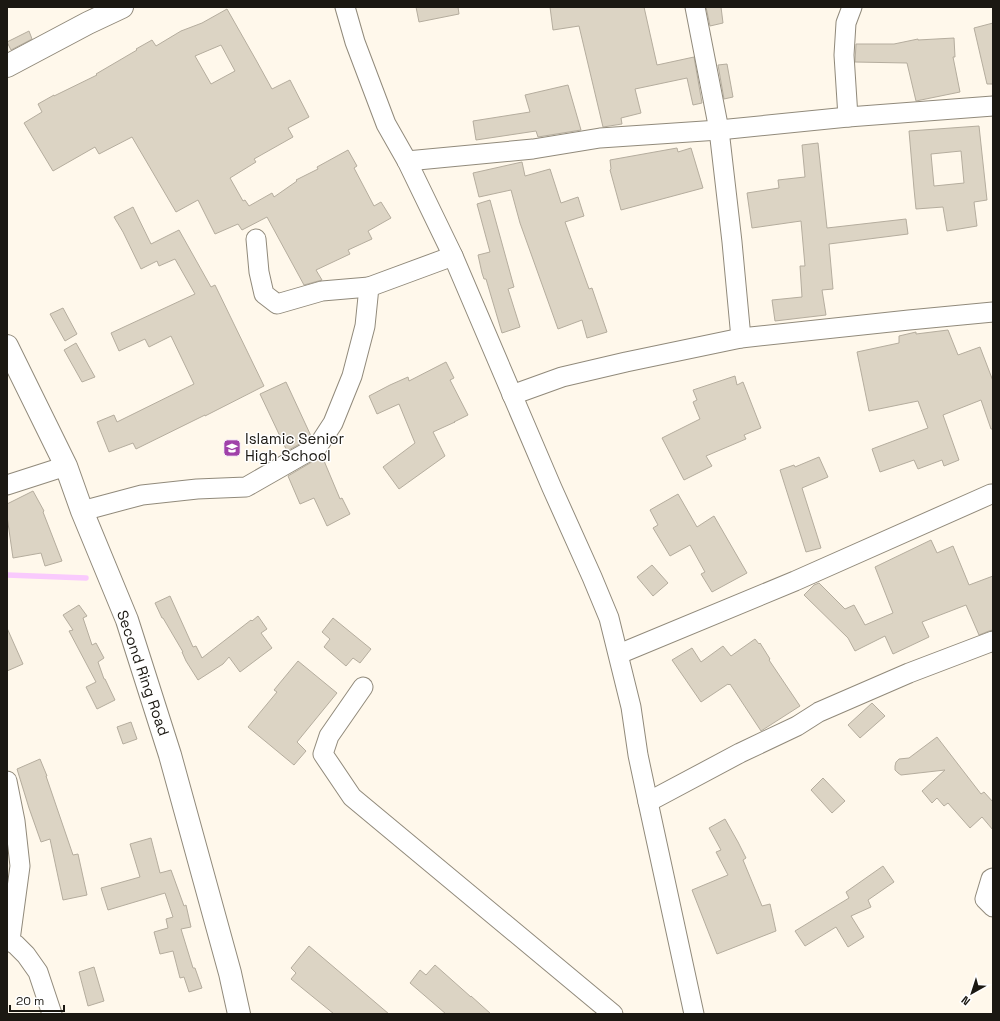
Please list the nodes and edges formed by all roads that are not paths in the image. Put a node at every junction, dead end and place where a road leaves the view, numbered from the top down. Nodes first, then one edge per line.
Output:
1 (122, 7) edge
2 (345, 7) edge
3 (695, 7) edge
4 (852, 7) edge
5 (7, 66) edge
6 (993, 106) edge
7 (848, 117) junction
8 (719, 130) junction
9 (407, 161) junction
10 (256, 239) dead end
11 (453, 256) junction
12 (369, 287) junction
13 (993, 312) edge
14 (742, 338) junction
15 (7, 346) edge
16 (512, 395) junction
17 (66, 466) junction
18 (7, 485) edge
19 (993, 494) edge
20 (82, 511) junction
21 (993, 641) edge
22 (618, 654) junction
23 (363, 687) dead end
24 (7, 781) edge
25 (648, 802) junction
26 (993, 878) edge
27 (993, 907) edge
28 (8, 940) edge
29 (52, 1014) edge
30 (239, 1014) edge
31 (613, 1014) edge
32 (694, 1014) edge

1 - 5 main road
2 - 9 street
3 - 8 street
4 - 7 street
6 - 7 street
7 - 8 street
8 - 9 street
8 - 14 street
9 - 11 street
10 - 12 street
11 - 12 street
11 - 16 street
12 - 20 street
13 - 14 street
14 - 16 street
15 - 17 main road, Second Ring Road
16 - 22 street
17 - 18 street
17 - 20 main road, Second Ring Road
19 - 22 street
20 - 30 main road, Second Ring Road
21 - 25 street
22 - 25 street
23 - 31 street
24 - 28 street
25 - 32 street
26 - 27 street
28 - 29 street

